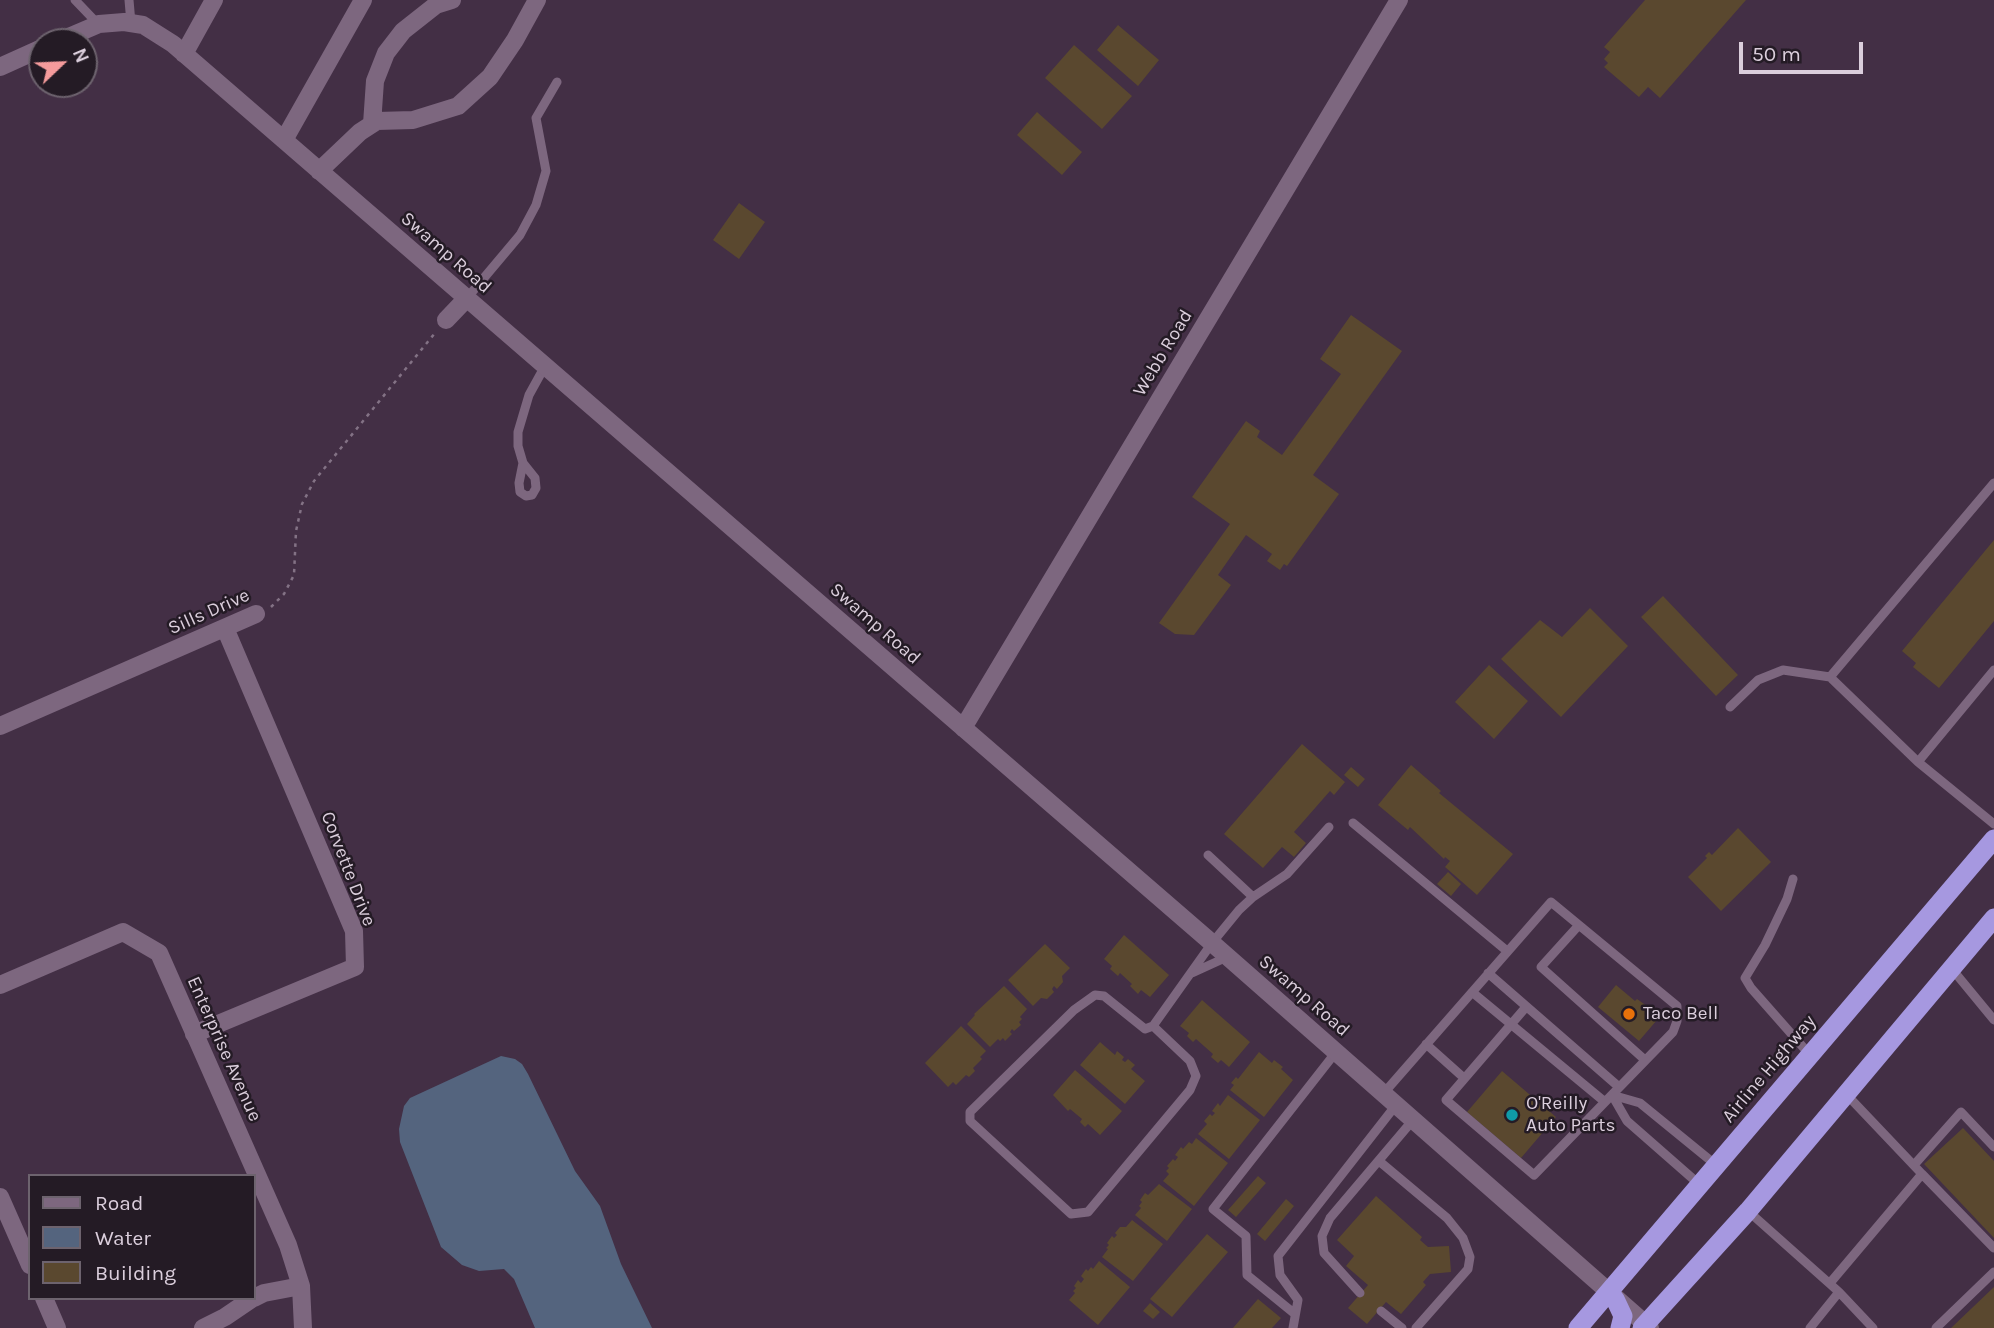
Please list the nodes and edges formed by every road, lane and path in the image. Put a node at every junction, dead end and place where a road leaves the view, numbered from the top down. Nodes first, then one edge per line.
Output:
1 (75, 0) edge
2 (129, 0) edge
3 (214, 0) edge
4 (363, 0) edge
5 (452, 0) edge
6 (537, 0) edge
7 (1399, 0) edge
8 (131, 23) junction
9 (99, 24) junction
10 (90, 28) edge
11 (28, 54) edge
12 (184, 54) junction
13 (0, 66) edge
14 (557, 82) dead end
15 (372, 124) junction
16 (284, 141) junction
17 (319, 171) junction
18 (467, 298) junction
19 (446, 320) joint
20 (545, 366) junction
21 (523, 463) dead end
22 (1994, 483) edge
23 (256, 614) joint
24 (225, 628) junction
25 (1994, 670) edge
26 (1830, 677) junction
27 (1730, 707) dead end
28 (0, 726) edge
29 (963, 727) junction
30 (1918, 762) junction
31 (1353, 823) dead end
32 (1994, 824) edge
33 (1329, 827) dead end
34 (1994, 839) edge
35 (1208, 855) dead end
36 (1793, 879) dead end
37 (1253, 897) junction
38 (1994, 919) edge
39 (1579, 925) junction
40 (1212, 943) junction
41 (1507, 951) junction
42 (1228, 957) junction
43 (1952, 969) junction
44 (1191, 973) junction
45 (1488, 973) junction
46 (0, 985) edge
47 (1472, 992) junction
48 (1526, 1007) junction
49 (1994, 1020) edge
50 (1511, 1023) junction
51 (1153, 1026) junction
52 (194, 1034) junction
53 (1426, 1044) junction
54 (1336, 1052) junction
55 (1810, 1055) junction
56 (1645, 1060) junction
57 (1464, 1078) junction
58 (1619, 1087) junction
59 (1847, 1095) junction
60 (1608, 1098) junction
61 (1389, 1099) junction
62 (1413, 1120) junction
63 (1994, 1147) edge
64 (1378, 1161) junction
65 (1914, 1165) junction
66 (1717, 1166) junction
67 (1922, 1174) junction
68 (1700, 1186) junction
69 (0, 1197) edge
70 (1748, 1211) junction
71 (1994, 1248) edge
72 (28, 1260) edge
73 (1994, 1272) edge
74 (1830, 1283) junction
75 (301, 1286) junction
76 (1839, 1292) junction
77 (1360, 1293) dead end
78 (1611, 1295) junction
79 (256, 1297) edge
80 (45, 1300) edge
81 (250, 1300) edge
82 (1381, 1311) dead end
83 (1295, 1314) junction
84 (1582, 1326) edge
85 (1293, 1327) edge
86 (1646, 1327) edge
87 (57, 1328) edge
88 (203, 1328) edge
89 (303, 1328) edge
90 (1304, 1328) edge
91 (1402, 1328) edge
92 (1416, 1328) edge
93 (1620, 1328) edge
94 (1810, 1328) edge
95 (1873, 1328) edge
96 (1936, 1328) edge

1 - 9 lane
2 - 8 lane
3 - 12 street
4 - 16 street
5 - 15 street
6 - 15 street
7 - 29 street, Webb Road
8 - 9 street, Swamp Road
8 - 12 street, Swamp Road
9 - 10 street
11 - 13 street
12 - 16 street, Swamp Road
14 - 18 lane
15 - 17 street
16 - 17 street, Swamp Road
17 - 18 street, Swamp Road
18 - 19 street
18 - 20 street, Swamp Road
19 - 23 path, Sills Drive
20 - 21 lane
20 - 29 street, Swamp Road
22 - 26 lane
23 - 24 street, Sills Drive
24 - 28 street, Sills Drive
24 - 52 street, Corvette Drive
25 - 30 lane
26 - 27 lane
26 - 30 lane
29 - 40 street, Swamp Road
30 - 32 lane
31 - 41 lane
33 - 37 lane
34 - 55 highway, Airline Highway
35 - 37 lane
36 - 55 lane
37 - 40 lane
38 - 43 highway
39 - 41 lane
39 - 56 lane
39 - 56 lane
40 - 42 street, Swamp Road
40 - 44 lane
41 - 45 lane
42 - 44 lane
42 - 54 street, Swamp Road
43 - 49 lane
43 - 59 highway
44 - 51 lane
45 - 47 lane
45 - 48 lane
46 - 52 street, Enterprise Avenue
47 - 50 lane
47 - 53 lane
48 - 50 lane
48 - 58 lane
50 - 57 lane
50 - 60 lane
51 - 51 lane
52 - 75 street, Enterprise Avenue
53 - 57 lane
53 - 61 lane
54 - 61 street, Swamp Road
54 - 83 lane
55 - 66 highway, Airline Highway
56 - 58 lane
57 - 60 lane
58 - 60 lane
59 - 65 lane
59 - 70 highway
60 - 66 lane
60 - 68 lane
61 - 62 street, Swamp Road
61 - 83 lane
62 - 64 lane
62 - 78 street, Swamp Road
63 - 65 lane
64 - 77 lane
64 - 92 lane
65 - 67 lane
66 - 68 highway, Airline Highway
67 - 71 lane
67 - 74 lane
68 - 78 highway, Airline Highway
69 - 72 street
70 - 74 lane
70 - 86 highway
73 - 96 lane
74 - 76 lane
75 - 79 street
75 - 89 street, Enterprise Avenue
76 - 94 lane
76 - 95 lane
78 - 84 highway, Airline Highway
78 - 86 street, Swamp Road
78 - 93 highway
80 - 87 street
81 - 88 street
82 - 91 lane
83 - 85 lane
85 - 90 lane

